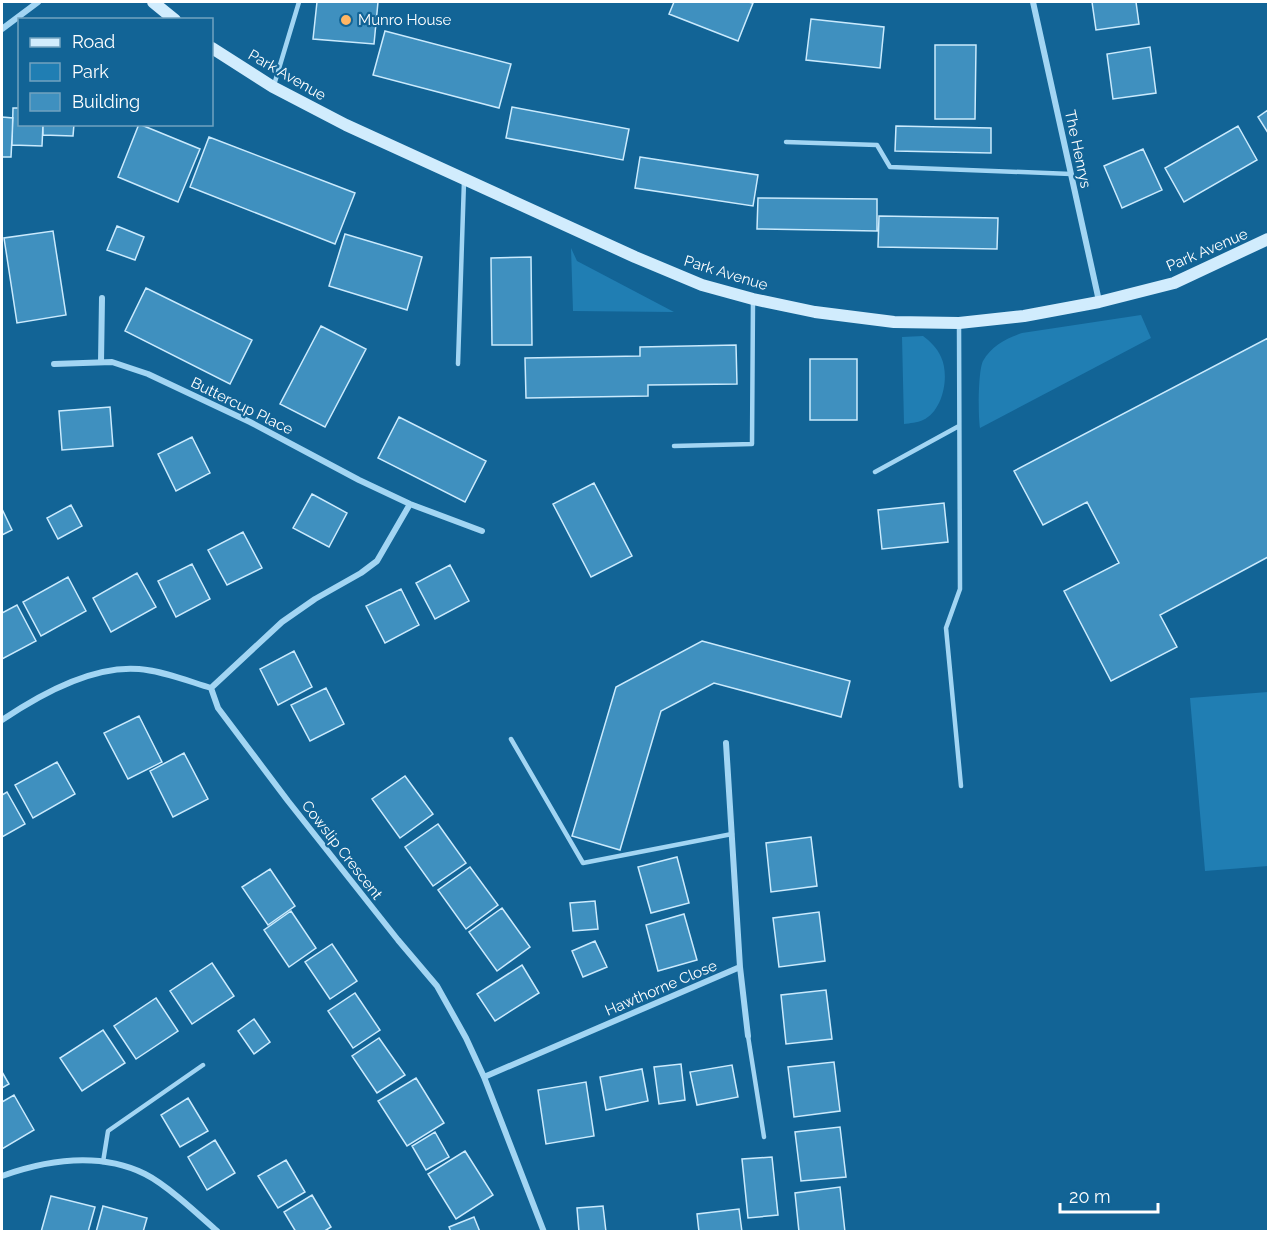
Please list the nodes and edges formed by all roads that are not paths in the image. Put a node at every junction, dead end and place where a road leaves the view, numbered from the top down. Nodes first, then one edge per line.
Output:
1 (38, 2) edge
2 (153, 2) edge
3 (299, 2) edge
4 (1034, 2) edge
5 (173, 18) edge
6 (2, 29) edge
7 (213, 49) edge
8 (273, 87) junction
9 (786, 141) dead end
10 (1071, 174) junction
11 (464, 179) junction
12 (1269, 239) edge
13 (102, 298) dead end
14 (753, 299) junction
15 (1099, 302) junction
16 (959, 323) junction
17 (101, 362) junction
18 (54, 364) dead end
19 (458, 364) dead end
20 (960, 426) junction
21 (674, 446) dead end
22 (875, 472) dead end
23 (410, 504) junction
24 (482, 531) dead end
25 (211, 688) junction
26 (2, 720) edge
27 (511, 739) dead end
28 (726, 742) dead end
29 (961, 786) dead end
30 (732, 834) junction
31 (740, 967) junction
32 (748, 1036) joint
33 (203, 1065) dead end
34 (484, 1077) junction
35 (764, 1137) dead end
36 (103, 1162) junction
37 (2, 1176) edge
38 (218, 1232) edge
39 (544, 1232) edge

1 - 6 street
2 - 5 street
3 - 8 lane
4 - 10 street, The Henrys
7 - 8 street, Park Avenue
8 - 11 street, Park Avenue
9 - 10 lane
10 - 15 street, The Henrys
11 - 14 street, Park Avenue
11 - 19 lane
12 - 15 street, Park Avenue
13 - 17 street
14 - 16 street, Park Avenue
14 - 21 lane
15 - 16 street, Park Avenue
16 - 20 lane
17 - 18 street, Buttercup Place
17 - 23 street, Buttercup Place
20 - 22 lane
20 - 29 lane
23 - 24 street, Buttercup Place
23 - 25 street
25 - 26 street
25 - 34 street, Cowslip Crescent
27 - 30 lane
28 - 30 street, Hawthorne Close
30 - 31 street, Hawthorne Close
31 - 32 street
31 - 34 street, Hawthorne Close
32 - 35 lane
33 - 36 lane
34 - 39 street, Cowslip Crescent
36 - 37 street
36 - 38 street

